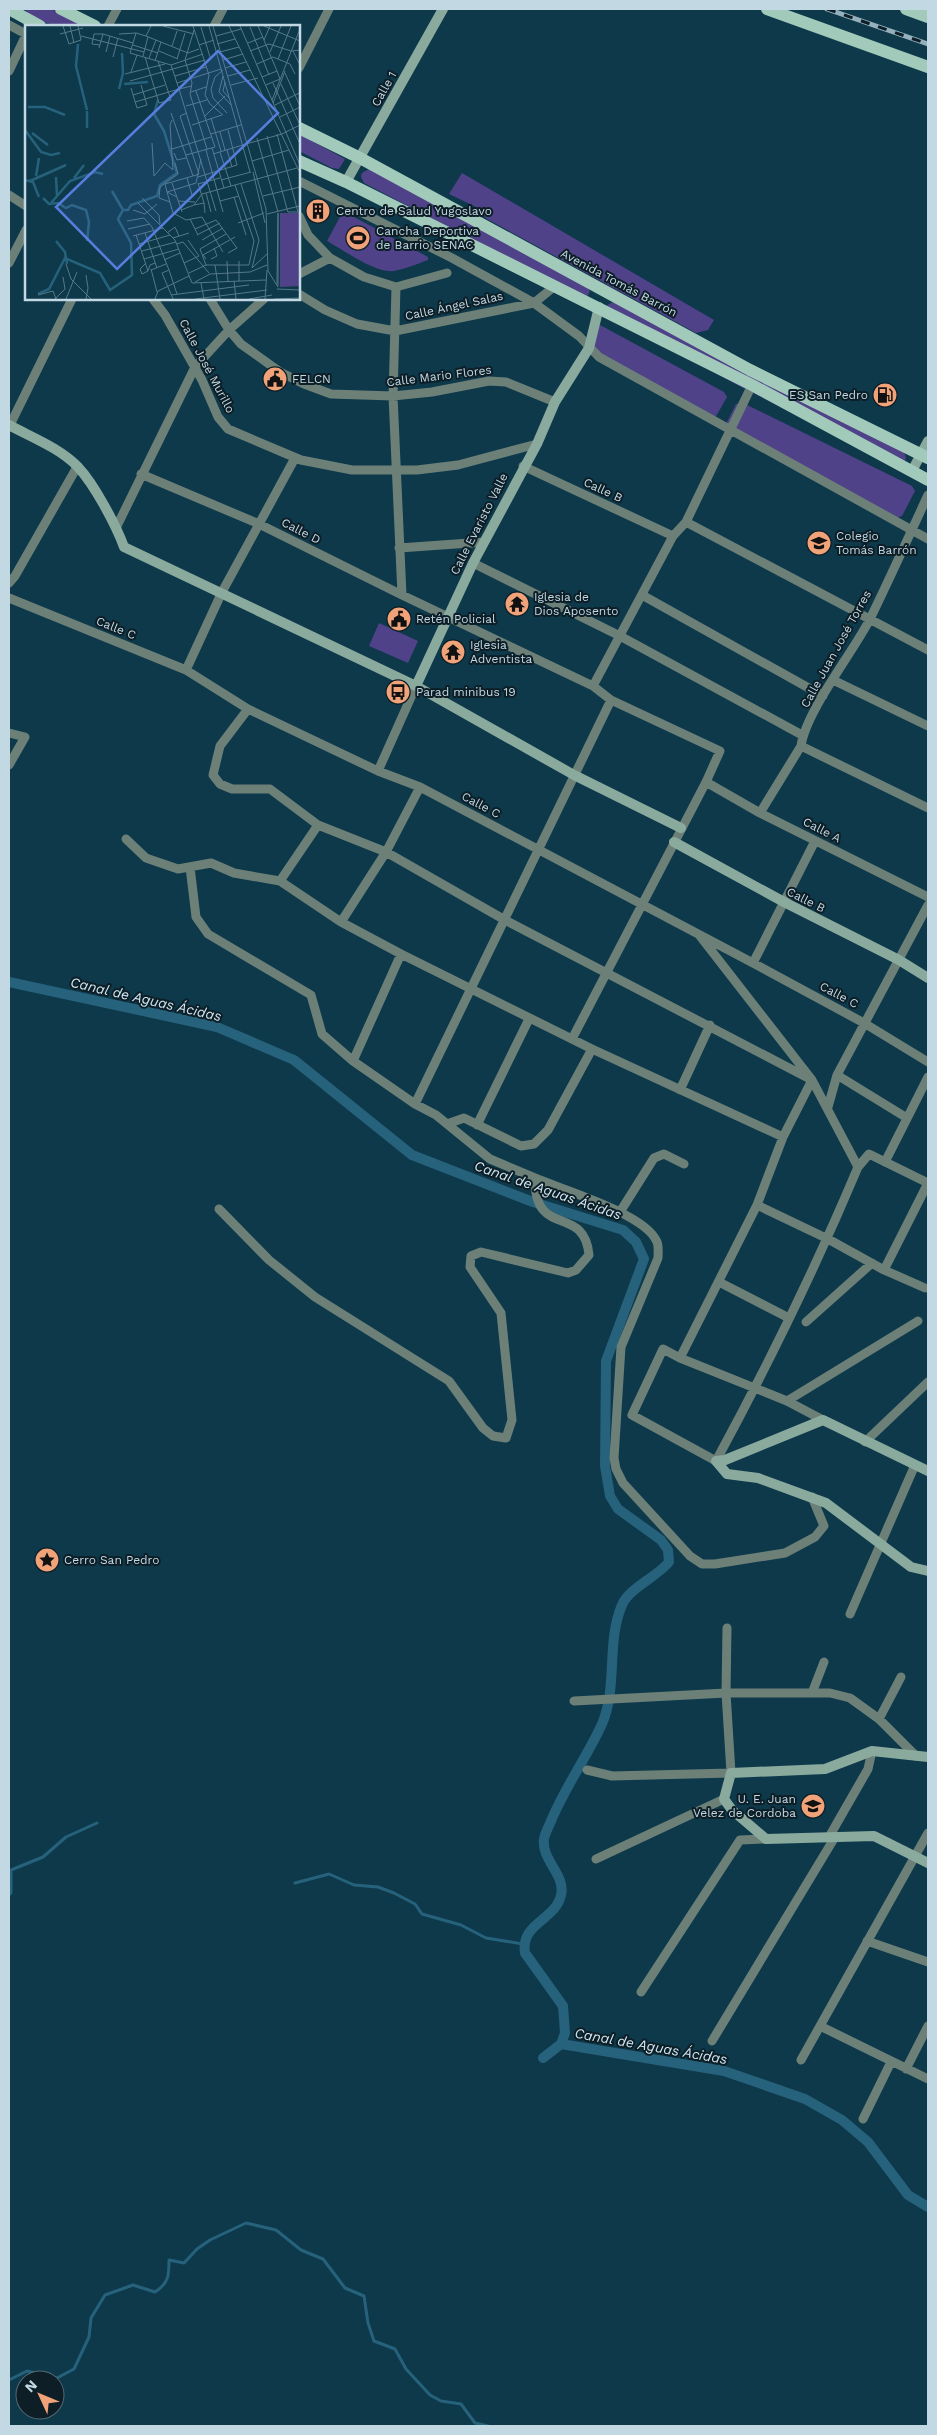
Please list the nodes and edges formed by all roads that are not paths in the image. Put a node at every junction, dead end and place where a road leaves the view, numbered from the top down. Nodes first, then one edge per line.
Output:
1 (61, 9) edge
2 (117, 9) edge
3 (223, 9) edge
4 (329, 9) edge
5 (443, 9) edge
6 (766, 9) edge
7 (906, 9) edge
8 (11, 10) edge
9 (928, 17) edge
10 (27, 23) edge
11 (9, 25) edge
12 (93, 25) edge
13 (109, 25) edge
14 (215, 25) edge
15 (25, 34) edge
16 (25, 37) edge
17 (300, 66) edge
18 (928, 67) edge
19 (9, 71) edge
20 (300, 128) edge
21 (360, 158) junction
22 (300, 165) edge
23 (300, 182) edge
24 (346, 182) junction
25 (9, 195) edge
26 (25, 205) edge
27 (300, 218) edge
28 (25, 232) edge
29 (330, 258) junction
30 (9, 263) edge
31 (300, 273) edge
32 (447, 273) dead end
33 (555, 286) junction
34 (396, 287) junction
35 (606, 292) junction
36 (300, 295) edge
37 (72, 300) edge
38 (154, 300) edge
39 (211, 300) edge
40 (263, 300) edge
41 (534, 303) junction
42 (599, 307) junction
43 (229, 330) junction
44 (395, 331) junction
45 (588, 348) junction
46 (195, 367) junction
47 (752, 385) junction
48 (392, 396) junction
49 (555, 402) junction
50 (9, 426) edge
51 (731, 431) junction
52 (928, 441) edge
53 (537, 444) junction
54 (924, 457) edge
55 (295, 458) junction
56 (523, 466) junction
57 (78, 467) junction
58 (395, 470) junction
59 (912, 471) junction
60 (141, 474) junction
61 (928, 480) edge
62 (928, 495) edge
63 (686, 522) junction
64 (259, 524) junction
65 (117, 526) junction
66 (912, 530) junction
67 (673, 536) junction
68 (928, 539) edge
69 (484, 542) junction
70 (399, 548) junction
71 (473, 563) junction
72 (9, 583) edge
73 (222, 592) junction
74 (402, 595) junction
75 (642, 595) junction
76 (9, 598) edge
77 (448, 616) junction
78 (869, 620) junction
79 (620, 636) junction
80 (928, 650) edge
81 (186, 670) junction
82 (833, 680) junction
83 (416, 686) junction
84 (593, 686) junction
85 (823, 696) junction
86 (611, 700) junction
87 (248, 709) junction
88 (928, 726) edge
89 (9, 733) edge
90 (802, 735) junction
91 (801, 746) junction
92 (9, 765) edge
93 (378, 770) junction
94 (574, 775) junction
95 (706, 782) junction
96 (420, 787) junction
97 (928, 808) edge
98 (760, 813) junction
99 (318, 825) junction
100 (681, 828) junction
101 (126, 839) dead end
102 (815, 841) junction
103 (674, 842) junction
104 (538, 850) junction
105 (386, 852) junction
106 (190, 867) junction
107 (280, 881) junction
108 (928, 896) edge
109 (784, 902) junction
110 (642, 905) junction
111 (928, 905) edge
112 (505, 920) junction
113 (341, 922) junction
114 (700, 936) junction
115 (401, 954) junction
116 (899, 960) junction
117 (753, 963) junction
118 (606, 972) junction
119 (928, 978) edge
120 (471, 988) junction
121 (529, 1018) junction
122 (864, 1023) junction
123 (710, 1025) junction
124 (572, 1039) junction
125 (592, 1049) junction
126 (353, 1061) junction
127 (928, 1062) edge
128 (837, 1075) junction
129 (928, 1077) edge
130 (812, 1080) junction
131 (680, 1090) junction
132 (415, 1104) junction
133 (828, 1107) junction
134 (907, 1118) junction
135 (447, 1124) junction
136 (477, 1124) junction
137 (783, 1137) junction
138 (885, 1162) junction
139 (684, 1164) dead end
140 (858, 1167) junction
141 (534, 1178) junction
142 (928, 1183) edge
143 (757, 1205) junction
144 (219, 1208) dead end
145 (620, 1212) junction
146 (828, 1239) junction
147 (872, 1263) junction
148 (884, 1270) junction
149 (719, 1282) junction
150 (925, 1288) dead end
151 (789, 1318) junction
152 (918, 1320) dead end
153 (806, 1322) dead end
154 (680, 1358) junction
155 (928, 1382) edge
156 (755, 1389) junction
157 (787, 1402) junction
158 (823, 1420) junction
159 (865, 1442) junction
160 (716, 1461) junction
161 (915, 1465) junction
162 (928, 1471) edge
163 (812, 1497) junction
164 (880, 1544) junction
165 (928, 1571) edge
166 (850, 1614) dead end
167 (727, 1628) dead end
168 (824, 1662) dead end
169 (901, 1676) dead end
170 (726, 1693) junction
171 (812, 1693) junction
172 (574, 1701) dead end
173 (879, 1719) junction
174 (872, 1750) junction
175 (916, 1756) junction
176 (928, 1758) edge
177 (587, 1770) dead end
178 (731, 1773) junction
179 (724, 1798) junction
180 (928, 1833) edge
181 (832, 1837) junction
182 (766, 1839) junction
183 (915, 1856) junction
184 (596, 1859) dead end
185 (928, 1863) edge
186 (868, 1942) junction
187 (928, 1962) edge
188 (641, 1992) dead end
189 (820, 2026) junction
190 (928, 2026) edge
191 (712, 2041) dead end
192 (801, 2060) dead end
193 (891, 2062) junction
194 (906, 2069) junction
195 (928, 2079) edge
196 (863, 2119) dead end

1 - 12 main road
2 - 13 street
3 - 14 street
4 - 17 street
5 - 21 street, Calle 1
6 - 18 main road
7 - 9 main road
8 - 10 main road
11 - 15 street
16 - 19 street
20 - 21 main road, Avenida Tomás Barrón
21 - 24 street, Calle 1
21 - 35 main road, Avenida Tomás Barrón
22 - 24 main road
23 - 41 street
24 - 33 main road
25 - 26 street
27 - 29 street
28 - 30 street
29 - 31 street
29 - 34 street
32 - 34 street
33 - 41 street, Calle Ángel Salas
33 - 42 main road
34 - 44 street
35 - 42 street, Calle Evaristo Valle
35 - 54 main road, Avenida Tomás Barrón
36 - 44 street, Calle Ángel Salas
37 - 50 street
38 - 46 street, Calle José Murillo
39 - 43 street, Calle Mario Flores
40 - 43 street
41 - 44 street, Calle Ángel Salas
41 - 45 street
42 - 45 street, Calle Evaristo Valle
42 - 47 main road
43 - 46 street
43 - 48 street, Calle Mario Flores
44 - 48 street
45 - 49 street, Calle Evaristo Valle
45 - 51 street
46 - 55 street, Calle José Murillo
46 - 60 street
47 - 51 street
47 - 59 main road
48 - 49 street, Calle Mario Flores
48 - 58 street
49 - 53 street, Calle Evaristo Valle
50 - 57 street
51 - 63 street
51 - 66 street
52 - 54 street
53 - 56 street, Calle Evaristo Valle
53 - 58 street, Calle José Murillo
54 - 59 street
55 - 58 street, Calle José Murillo
55 - 64 street
56 - 67 street, Calle B
56 - 69 street, Calle Evaristo Valle
57 - 65 street
57 - 72 street
58 - 70 street
59 - 61 main road
60 - 64 street, Calle D
60 - 65 street
62 - 66 street, Calle Juan José Torres
63 - 67 street
63 - 78 street
64 - 73 street
64 - 74 street, Calle D
65 - 73 street
66 - 68 street
66 - 78 street, Calle Juan José Torres
67 - 75 street
69 - 70 street
69 - 71 street, Calle Evaristo Valle
70 - 74 street
71 - 77 street, Calle Evaristo Valle
71 - 79 street
73 - 81 street
73 - 83 street
74 - 77 street, Calle D
75 - 79 street
75 - 85 street
76 - 81 street, Calle C
77 - 83 street, Calle Evaristo Valle
77 - 84 street, Calle D
78 - 80 street
78 - 82 street, Calle Juan José Torres
79 - 84 street
79 - 90 street
81 - 87 street, Calle C
82 - 85 street, Calle Juan José Torres
82 - 88 street
83 - 93 street, Calle Evaristo Valle
83 - 94 street
84 - 86 street, Calle D
85 - 90 street, Calle Juan José Torres
86 - 94 street
86 - 95 street, Calle D
87 - 93 street, Calle C
87 - 99 street
89 - 92 street
90 - 91 street, Calle Juan José Torres
91 - 97 street
91 - 98 street, Calle Juan José Torres
93 - 96 street, Calle C
94 - 100 street
94 - 104 street
95 - 98 street, Calle A
95 - 100 street
96 - 104 street, Calle C
96 - 105 street
98 - 102 street, Calle A
99 - 105 street
99 - 107 street
100 - 103 street
101 - 106 street
102 - 108 street, Calle A
102 - 109 street
103 - 109 street, Calle B
103 - 110 street
104 - 110 street, Calle C
104 - 112 street
105 - 112 street
105 - 113 street
106 - 107 street
106 - 126 street
107 - 113 street
109 - 116 street, Calle B
109 - 117 street
110 - 114 street, Calle C
110 - 118 street
111 - 116 street
112 - 118 street
112 - 120 street
113 - 115 street
114 - 117 street, Calle C
114 - 130 street
115 - 120 street
115 - 126 street
116 - 119 street, Calle B
116 - 122 street
117 - 122 street, Calle C
118 - 123 street
118 - 124 street
120 - 121 street
120 - 132 street
121 - 124 street
121 - 136 street
122 - 127 street, Calle C
122 - 128 street
123 - 130 street
123 - 131 street
124 - 125 street
125 - 131 street
125 - 136 street
126 - 132 street
128 - 133 street
128 - 134 street
129 - 134 street
130 - 133 street
130 - 137 street
131 - 137 street
132 - 135 street
133 - 140 street
134 - 138 street
135 - 136 street
135 - 141 street
137 - 143 street
138 - 140 street
138 - 142 street
139 - 145 street
140 - 146 street
141 - 144 street
141 - 145 street
142 - 148 street
143 - 146 street
143 - 149 street
145 - 163 street
146 - 147 street
146 - 151 street
147 - 148 street
147 - 153 street
148 - 150 street
149 - 151 street
149 - 154 street
151 - 156 street
152 - 157 street
154 - 156 street
154 - 160 street
155 - 159 street
156 - 157 street
156 - 160 street
157 - 158 street
158 - 159 street
158 - 160 street
159 - 161 street
160 - 163 street
161 - 162 street
161 - 164 street
163 - 164 street
164 - 165 street
164 - 166 street
167 - 170 street
168 - 171 street
169 - 173 street
170 - 171 street
170 - 172 street
170 - 178 street
171 - 173 street
173 - 175 street
174 - 175 street
174 - 178 street
174 - 181 street
175 - 176 street
177 - 178 street
178 - 179 street
179 - 182 street
179 - 184 street
180 - 183 street
181 - 182 street
181 - 183 street
181 - 191 street
182 - 188 street
183 - 185 street
183 - 186 street
186 - 187 street
186 - 189 street
189 - 192 street
189 - 193 street
190 - 194 street
193 - 194 street
193 - 196 street
194 - 195 street

